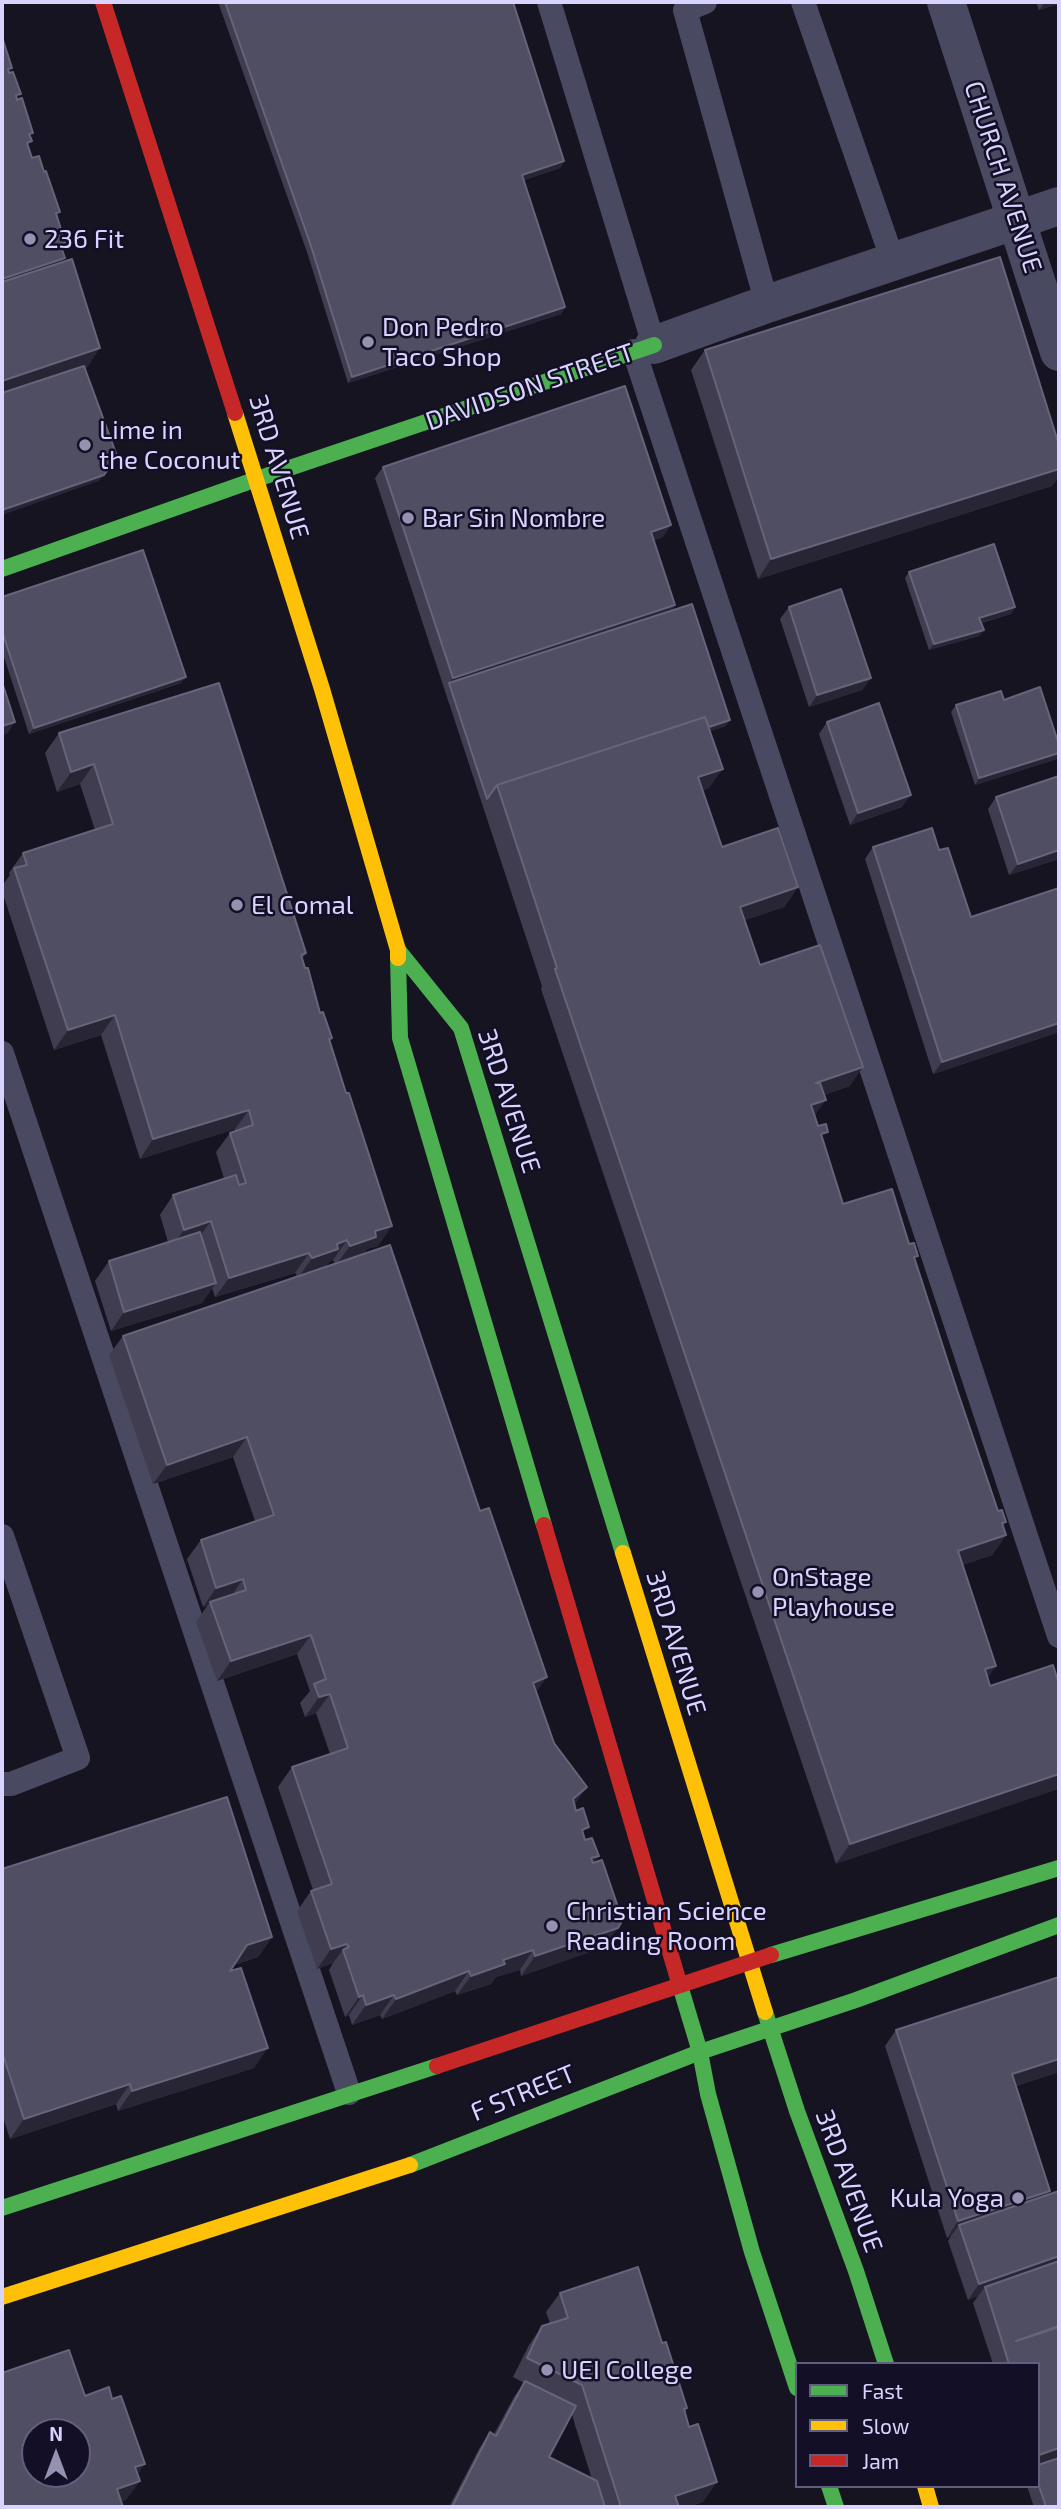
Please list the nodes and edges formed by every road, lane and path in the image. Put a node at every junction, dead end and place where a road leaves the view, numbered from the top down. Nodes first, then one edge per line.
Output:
1 (103, 2) edge
2 (549, 2) edge
3 (705, 2) edge
4 (803, 2) edge
5 (946, 2) edge
6 (1059, 206) edge
7 (1018, 219) junction
8 (893, 261) junction
9 (767, 304) junction
10 (644, 348) junction
11 (1059, 352) edge
12 (257, 479) junction
13 (2, 569) edge
14 (398, 950) junction
15 (2, 1053) edge
16 (2, 1536) edge
17 (1059, 1636) edge
18 (2, 1784) edge
19 (1059, 1868) edge
20 (1059, 1925) edge
21 (749, 1962) junction
22 (680, 1987) junction
23 (771, 2029) junction
24 (700, 2052) junction
25 (349, 2093) junction
26 (2, 2208) edge
27 (2, 2297) edge
28 (885, 2362) edge
29 (795, 2382) edge
30 (830, 2488) edge
31 (926, 2488) edge
32 (836, 2507) edge
33 (932, 2507) edge

1 - 12 main road, 3RD AVENUE
2 - 10 lane
3 - 9 lane
4 - 8 lane
5 - 7 street, CHURCH AVENUE
6 - 7 street, DAVIDSON STREET
7 - 8 street, DAVIDSON STREET
7 - 11 street, CHURCH AVENUE
8 - 9 street, DAVIDSON STREET
9 - 10 street, DAVIDSON STREET
10 - 12 main road, DAVIDSON STREET
10 - 17 lane
12 - 13 main road, DAVIDSON STREET
12 - 14 main road, 3RD AVENUE
14 - 21 main road, 3RD AVENUE
14 - 22 main road, 3RD AVENUE
15 - 25 lane
16 - 18 lane
19 - 21 main road, F STREET
20 - 23 main road, F STREET
21 - 22 main road, F STREET
21 - 23 main road, 3RD AVENUE
22 - 24 main road, 3RD AVENUE
22 - 25 main road, F STREET
23 - 24 main road, F STREET
23 - 28 main road, 3RD AVENUE
24 - 27 main road, F STREET
24 - 29 main road, 3RD AVENUE
25 - 26 main road, F STREET
30 - 32 main road
31 - 33 main road

